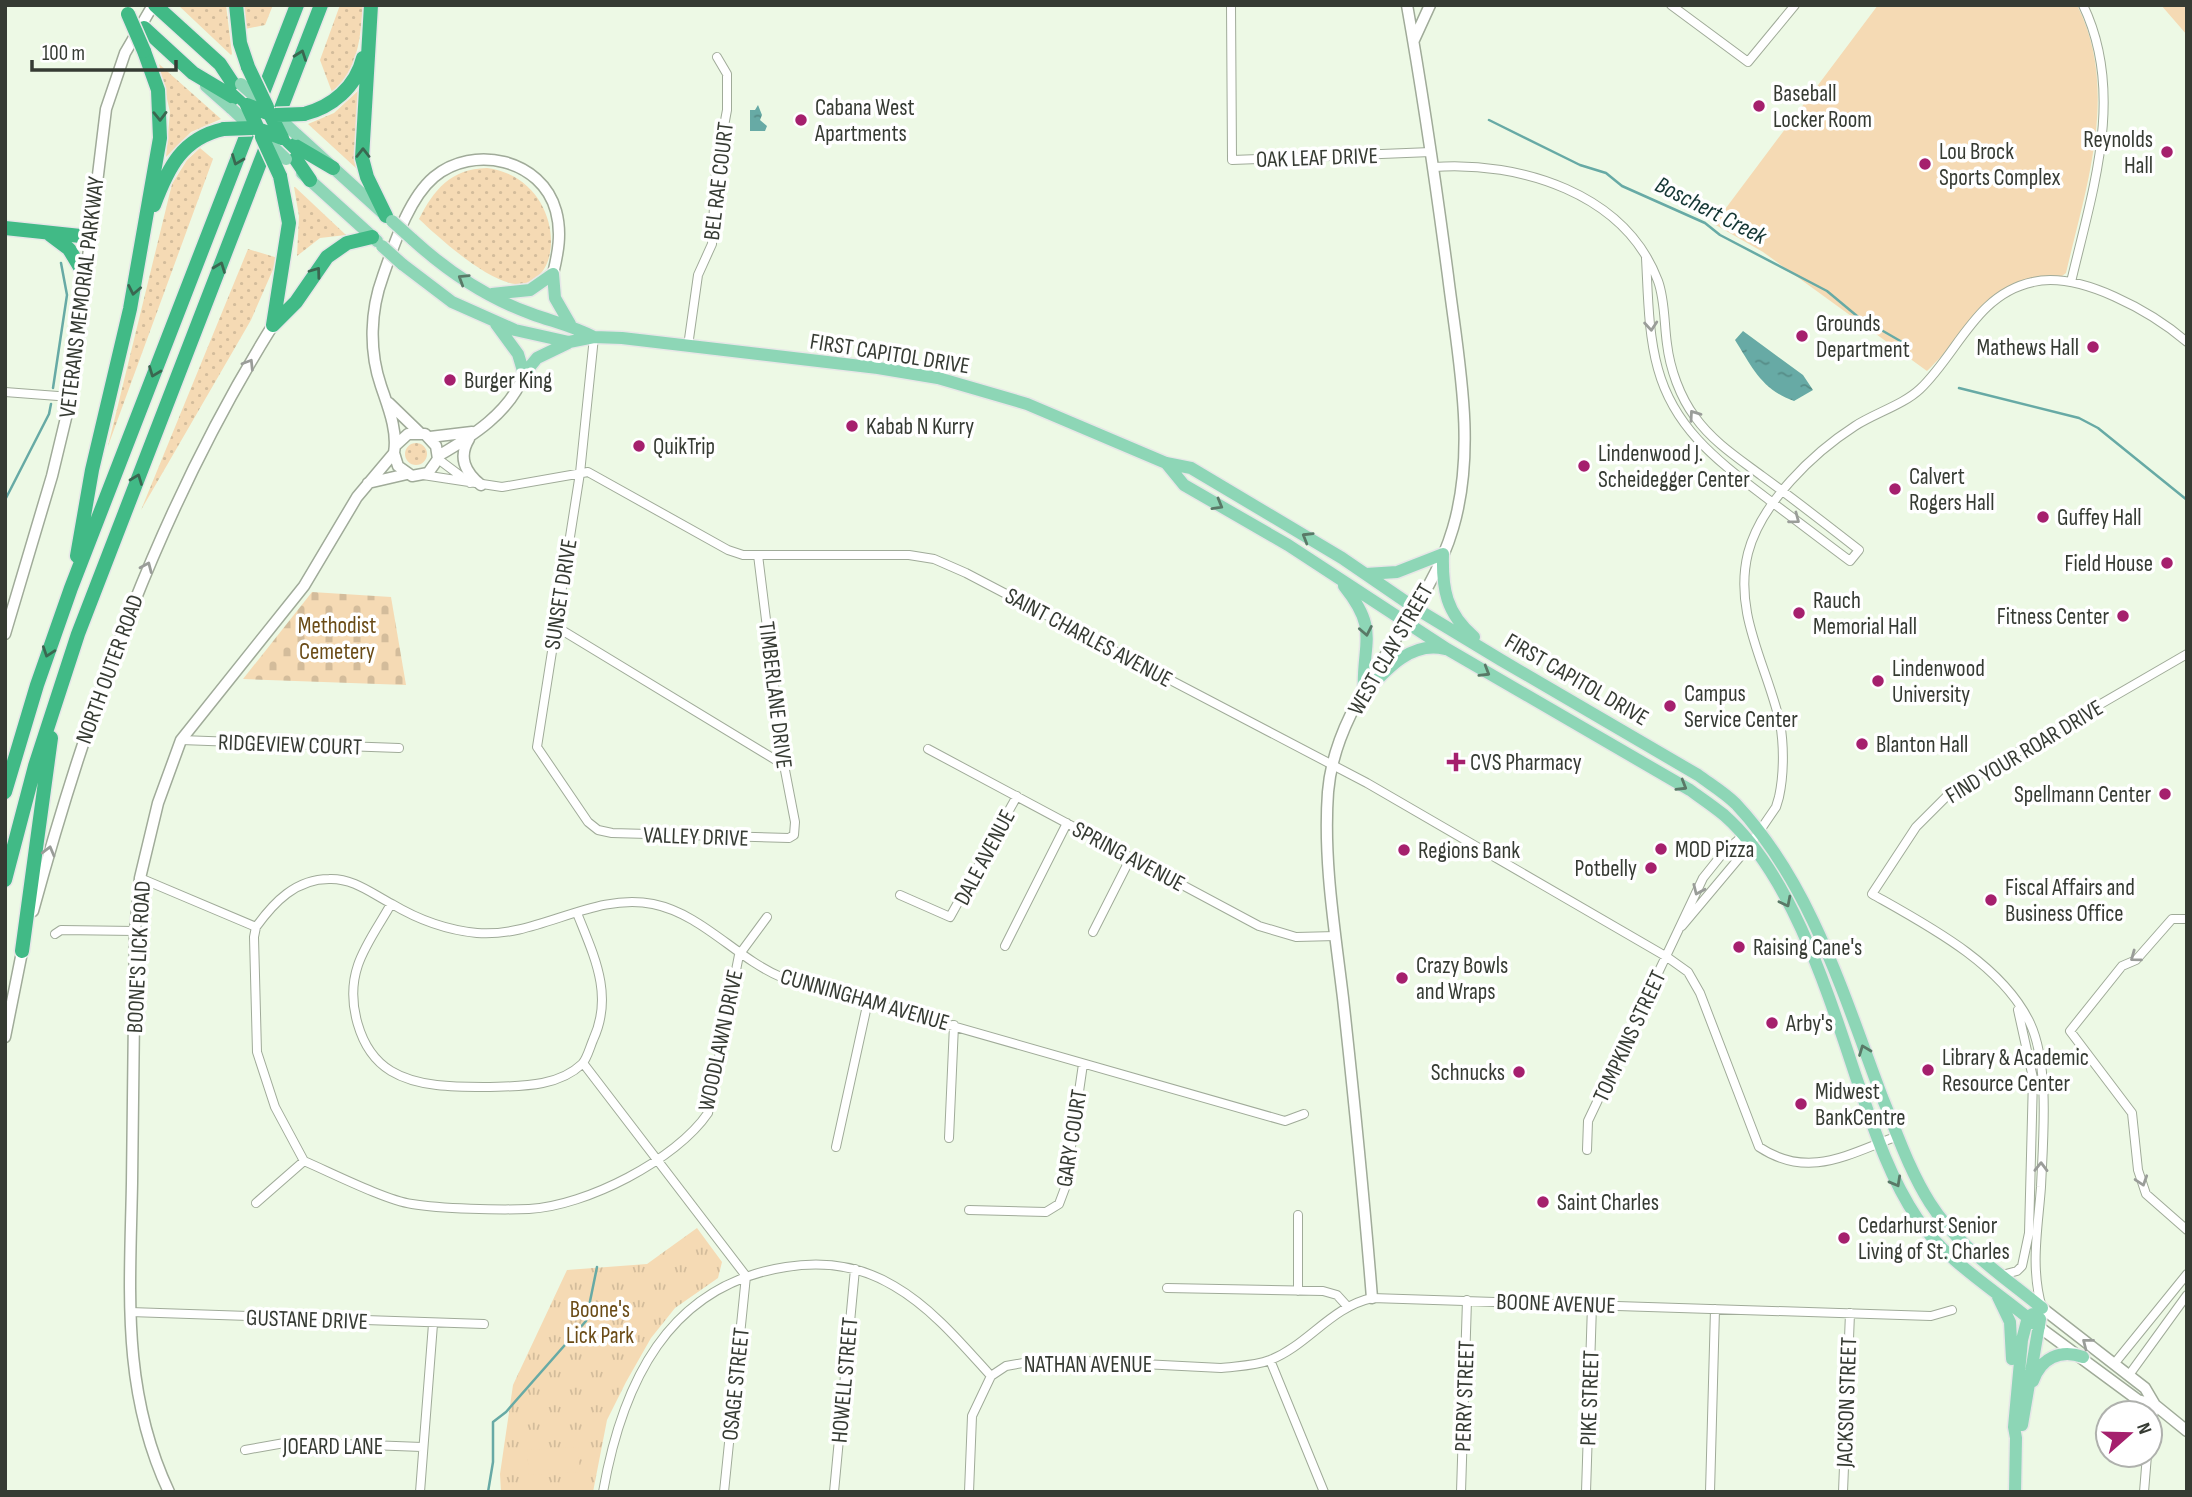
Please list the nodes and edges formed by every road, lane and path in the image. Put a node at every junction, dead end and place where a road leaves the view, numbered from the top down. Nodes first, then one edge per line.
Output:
1 (236, 5) edge
2 (297, 5) edge
3 (321, 5) edge
4 (370, 5) edge
5 (1231, 5) edge
6 (1407, 5) edge
7 (1430, 5) edge
8 (1671, 5) edge
9 (1795, 5) edge
10 (2084, 5) edge
11 (158, 9) edge
12 (123, 10) edge
13 (368, 40) junction
14 (1413, 43) junction
15 (717, 57) dead end
16 (239, 97) junction
17 (271, 112) junction
18 (258, 131) junction
19 (289, 145) junction
20 (1431, 152) junction
21 (1434, 167) junction
22 (334, 168) joint
23 (310, 180) joint
24 (389, 218) junction
25 (147, 223) junction
26 (5, 228) edge
27 (48, 234) junction
28 (90, 237) junction
29 (377, 242) junction
30 (1646, 258) junction
31 (553, 274) junction
32 (86, 277) junction
33 (2071, 282) junction
34 (489, 295) junction
35 (496, 324) junction
36 (570, 324) junction
37 (273, 325) junction
38 (594, 337) junction
39 (569, 342) junction
40 (2187, 342) edge
41 (688, 346) junction
42 (524, 374) junction
43 (5, 392) edge
44 (71, 397) junction
45 (387, 401) junction
46 (475, 431) junction
47 (425, 435) junction
48 (395, 449) junction
49 (438, 457) junction
50 (1166, 463) junction
51 (580, 472) junction
52 (407, 474) junction
53 (423, 475) junction
54 (368, 483) junction
55 (475, 484) junction
56 (1782, 491) junction
57 (1773, 502) junction
58 (1443, 554) junction
59 (758, 555) junction
60 (1364, 574) junction
61 (1336, 576) junction
62 (71, 588) junction
63 (1415, 608) junction
64 (1406, 624) junction
65 (555, 626) junction
66 (5, 634) edge
67 (1447, 649) junction
68 (2187, 654) edge
69 (1501, 660) junction
70 (1364, 694) junction
71 (56, 699) junction
72 (181, 740) junction
73 (399, 748) dead end
74 (928, 750) dead end
75 (1332, 764) junction
76 (784, 765) junction
77 (5, 792) edge
78 (1017, 796) junction
79 (1067, 823) junction
80 (598, 830) joint
81 (1758, 830) junction
82 (794, 835) joint
83 (1746, 840) junction
84 (1131, 857) junction
85 (140, 878) junction
86 (5, 880) edge
87 (900, 895) dead end
88 (391, 904) junction
89 (576, 913) junction
90 (767, 917) dead end
91 (2187, 919) edge
92 (256, 926) junction
93 (1682, 926) junction
94 (135, 932) junction
95 (1093, 932) dead end
96 (55, 934) dead end
97 (1336, 936) junction
98 (1005, 946) dead end
99 (22, 951) junction
100 (739, 955) junction
101 (1667, 957) junction
102 (867, 1001) junction
103 (2018, 1007) junction
104 (954, 1025) junction
105 (5, 1037) edge
106 (583, 1063) junction
107 (1083, 1064) junction
108 (1304, 1114) dead end
109 (1898, 1136) junction
110 (949, 1138) dead end
111 (1879, 1143) junction
112 (836, 1147) dead end
113 (1587, 1150) dead end
114 (658, 1159) junction
115 (304, 1161) junction
116 (256, 1203) dead end
117 (969, 1210) dead end
118 (1298, 1215) dead end
119 (2187, 1230) edge
120 (855, 1269) junction
121 (2187, 1274) edge
122 (2002, 1275) junction
123 (746, 1276) junction
124 (1167, 1289) dead end
125 (1994, 1290) junction
126 (1298, 1292) junction
127 (2187, 1296) edge
128 (1372, 1298) junction
129 (1467, 1300) junction
130 (1592, 1305) junction
131 (1347, 1306) junction
132 (2042, 1308) junction
133 (1715, 1309) junction
134 (1952, 1310) dead end
135 (130, 1312) junction
136 (1850, 1313) junction
137 (2028, 1317) junction
138 (433, 1324) junction
139 (484, 1324) dead end
140 (2039, 1327) junction
141 (2083, 1357) junction
142 (1270, 1360) junction
143 (2114, 1364) junction
144 (2129, 1375) junction
145 (991, 1376) junction
146 (2137, 1399) edge
147 (2151, 1399) edge
148 (2024, 1412) junction
149 (2164, 1412) edge
150 (2187, 1431) edge
151 (2015, 1433) junction
152 (422, 1447) junction
153 (245, 1450) dead end
154 (2146, 1469) edge
155 (169, 1492) edge
156 (420, 1492) edge
157 (603, 1492) edge
158 (724, 1492) edge
159 (834, 1492) edge
160 (969, 1492) edge
161 (1324, 1492) edge
162 (1461, 1492) edge
163 (1586, 1492) edge
164 (1710, 1492) edge
165 (1843, 1492) edge
166 (2015, 1492) edge
167 (2144, 1492) edge

1 - 17 highway, bridge
2 -> 62 highway
71 -> 3 highway
4 - 13 highway
5 - 20 street, OAK LEAF DRIVE
6 - 14 street, WEST CLAY STREET
7 - 14 street
8 - 9 street
10 - 33 street
11 - 16 highway
11 - 28 street, VETERANS MEMORIAL PARKWAY
12 - 16 highway
12 -> 25 highway, bridge
13 - 17 highway, bridge
24 -> 13 highway
14 - 20 street, WEST CLAY STREET
15 - 41 street, BEL RAE COURT
16 - 17 highway, bridge
16 - 17 main road, bridge
16 - 18 highway, bridge
17 - 19 highway, bridge
18 - 19 highway, bridge
18 - 19 main road, bridge
18 - 25 highway, bridge
18 - 37 highway, bridge
19 - 22 highway
19 - 23 highway
20 - 21 street, WEST CLAY STREET
21 - 30 street
21 - 58 street, WEST CLAY STREET
22 - 24 main road, FIRST CAPITOL DRIVE
23 - 29 main road, FIRST CAPITOL DRIVE
34 -> 24 main road, FIRST CAPITOL DRIVE, bridge
25 -> 62 highway
26 - 27 highway
27 - 28 highway
27 - 32 highway
28 - 32 street, VETERANS MEMORIAL PARKWAY
29 - 35 main road, FIRST CAPITOL DRIVE, bridge
37 -> 29 highway
56 -> 30 street
30 -> 57 street
31 - 34 main road
31 - 36 main road
31 - 45 street
32 - 44 street, VETERANS MEMORIAL PARKWAY
33 - 40 street
33 - 56 street
34 - 36 main road, FIRST CAPITOL DRIVE
35 - 39 main road, FIRST CAPITOL DRIVE
35 - 42 main road
36 - 38 main road, FIRST CAPITOL DRIVE
99 -> 37 street, NORTH OUTER ROAD
38 - 39 main road, FIRST CAPITOL DRIVE
38 - 41 main road, FIRST CAPITOL DRIVE
38 - 51 street, SUNSET DRIVE
39 - 42 main road
41 - 50 main road, FIRST CAPITOL DRIVE
42 - 46 street
43 - 44 street
44 - 66 street, VETERANS MEMORIAL PARKWAY
45 - 47 street
45 - 48 street
46 - 47 street
46 - 49 street
46 - 55 street
47 - 48 street
47 - 49 street
48 - 52 street
48 - 54 street, BOONE'S LICK ROAD
49 - 53 street
49 - 55 street
60 -> 50 main road, FIRST CAPITOL DRIVE
50 -> 61 main road, FIRST CAPITOL DRIVE
51 - 55 street
51 - 59 street, SAINT CHARLES AVENUE
51 - 65 street, SUNSET DRIVE
52 - 53 street
52 - 54 street
53 - 55 street
54 - 72 street, BOONE'S LICK ROAD
56 - 57 street
57 -> 56 street
57 - 81 street
58 - 60 main road
58 - 63 street, WEST CLAY STREET
58 - 69 main road
59 - 75 street, SAINT CHARLES AVENUE
59 - 76 street, TIMBERLANE DRIVE
60 - 63 main road, FIRST CAPITOL DRIVE
61 - 64 main road, FIRST CAPITOL DRIVE
61 -> 70 main road
62 -> 77 highway
63 - 64 street, WEST CLAY STREET
63 - 69 main road, FIRST CAPITOL DRIVE
64 - 67 main road, FIRST CAPITOL DRIVE
64 - 70 street, WEST CLAY STREET
65 - 76 street
65 - 80 street, SUNSET DRIVE
67 - 70 main road
67 -> 83 main road, FIRST CAPITOL DRIVE
68 - 103 street, FIND YOUR ROAR DRIVE
69 - 81 main road, FIRST CAPITOL DRIVE
70 - 75 street, WEST CLAY STREET
71 - 86 highway
71 - 99 highway
72 - 73 street, RIDGEVIEW COURT
72 - 85 street, BOONE'S LICK ROAD
74 - 78 street, SPRING AVENUE
75 - 97 street, WEST CLAY STREET
75 - 101 street, SAINT CHARLES AVENUE
76 - 82 street, TIMBERLANE DRIVE
78 - 79 street, SPRING AVENUE
78 - 87 street, DALE AVENUE
79 - 84 street, SPRING AVENUE
79 - 98 street
80 - 82 street, VALLEY DRIVE
81 - 83 street
109 -> 81 main road, FIRST CAPITOL DRIVE
83 - 93 street, TOMPKINS STREET
83 -> 93 street, TOMPKINS STREET
83 -> 111 main road, FIRST CAPITOL DRIVE
84 - 95 street
84 - 97 street, SPRING AVENUE
85 - 92 street
85 - 94 street, BOONE'S LICK ROAD
88 - 89 street, CUNNINGHAM AVENUE
88 - 92 street, CUNNINGHAM AVENUE
88 - 106 street
89 - 100 street, CUNNINGHAM AVENUE
89 - 106 street
90 - 100 street
91 -> 119 street
92 - 115 street
93 - 101 street, TOMPKINS STREET
94 - 96 street
94 - 135 street, BOONE'S LICK ROAD
97 - 128 street, WEST CLAY STREET
99 - 105 street, NORTH OUTER ROAD
100 - 102 street, CUNNINGHAM AVENUE
100 - 114 street, WOODLAWN DRIVE
101 - 111 street
101 - 113 street, TOMPKINS STREET
102 - 104 street, CUNNINGHAM AVENUE
102 - 112 street
103 - 122 street, FIND YOUR ROAR DRIVE
132 -> 103 street, FIND YOUR ROAR DRIVE
104 - 107 street, CUNNINGHAM AVENUE
104 - 110 street
106 - 114 street
107 - 108 street, CUNNINGHAM AVENUE
107 - 117 street, GARY COURT
109 - 111 street
109 - 122 main road, FIRST CAPITOL DRIVE
111 -> 125 main road, FIRST CAPITOL DRIVE
114 - 115 street, WOODLAWN DRIVE
114 - 123 street
115 - 116 street
118 - 126 street
120 - 123 street, NATHAN AVENUE
120 - 145 street, NATHAN AVENUE
120 - 159 street, HOWELL STREET
121 - 143 street
122 - 132 main road, FIRST CAPITOL DRIVE
123 - 157 street, NATHAN AVENUE
123 - 158 street, OSAGE STREET
124 - 126 street
125 - 137 main road, FIRST CAPITOL DRIVE
125 - 151 main road
126 - 131 street
127 - 144 street
128 - 129 street, BOONE AVENUE
128 - 131 street, BOONE AVENUE
129 - 130 street, BOONE AVENUE
129 - 162 street, PERRY STREET
130 - 133 street, BOONE AVENUE
130 - 163 street, PIKE STREET
131 - 142 street, NATHAN AVENUE
132 - 137 main road
132 - 140 main road
143 -> 132 street
133 - 136 street, BOONE AVENUE
133 - 164 street
134 - 136 street, BOONE AVENUE
135 - 138 street, GUSTANE DRIVE
135 - 155 street, BOONE'S LICK ROAD
136 - 165 street, JACKSON STREET
137 - 140 main road, FIRST CAPITOL DRIVE
137 - 151 main road
138 - 139 street, GUSTANE DRIVE
138 - 152 street
140 - 141 street
140 - 148 main road
141 - 146 street
141 - 148 main road
142 - 145 street, NATHAN AVENUE
142 - 161 street
143 - 144 street
144 - 147 street
145 - 160 street
148 - 151 main road
149 - 150 street
151 - 166 main road
152 - 153 street, JOEARD LANE
152 - 156 street
154 - 167 street

